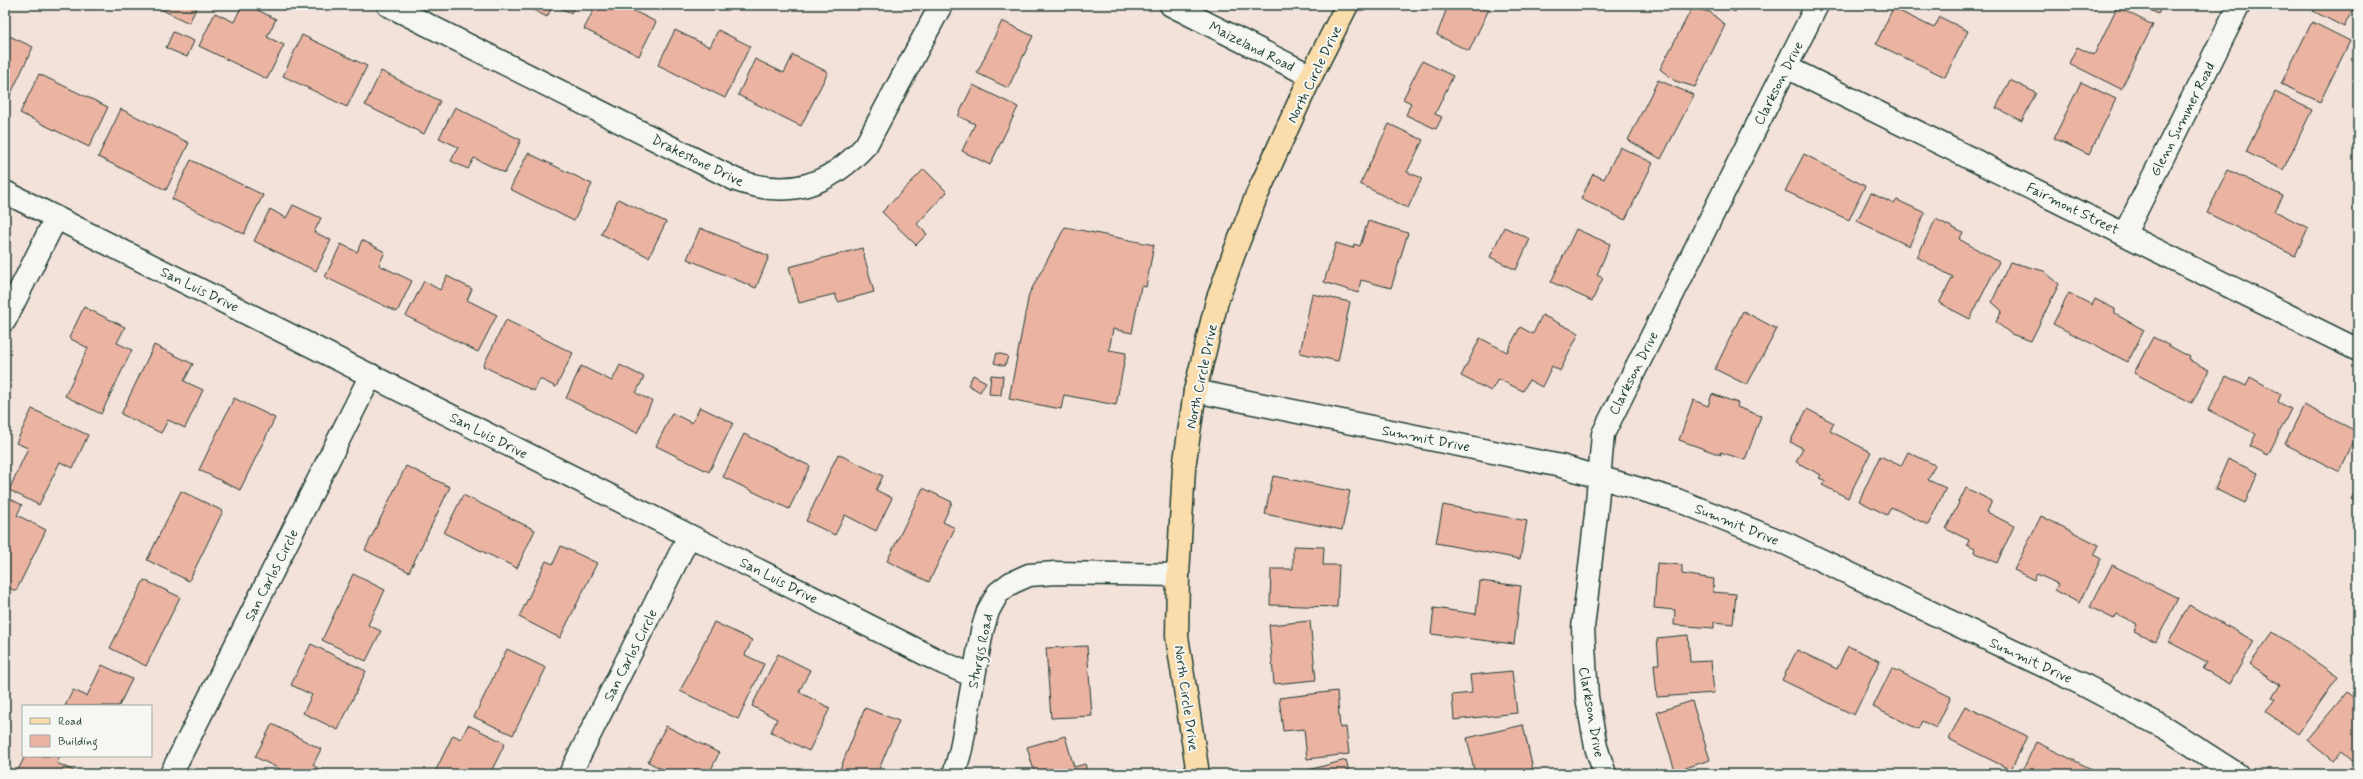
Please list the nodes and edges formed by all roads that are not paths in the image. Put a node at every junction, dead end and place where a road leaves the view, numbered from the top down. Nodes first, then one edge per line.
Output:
1 (388, 5) edge
2 (941, 5) edge
3 (1171, 5) edge
4 (1347, 5) edge
5 (1818, 5) edge
6 (2239, 5) edge
7 (1786, 67) junction
8 (1311, 76) junction
9 (5, 192) edge
10 (56, 218) junction
11 (2125, 233) junction
12 (5, 320) edge
13 (2358, 350) edge
14 (372, 375) junction
15 (1195, 391) junction
16 (1600, 476) junction
17 (689, 536) junction
18 (1178, 575) junction
19 (974, 676) junction
20 (171, 774) edge
21 (570, 774) edge
22 (954, 774) edge
23 (1198, 774) edge
24 (1605, 774) edge
25 (2237, 774) edge

1 - 2 street, Drakestone Drive
3 - 8 street, Maizeland Road
4 - 8 main road, North Circle Drive
5 - 7 street, Clarkson Drive
6 - 11 street, Glenn Summer Road
7 - 11 street, Fairmont Street
7 - 16 street, Clarkson Drive
8 - 15 main road, North Circle Drive
9 - 10 street, San Luis Drive
10 - 12 street
10 - 14 street, San Luis Drive
11 - 13 street, Fairmont Street
14 - 17 street, San Luis Drive
14 - 20 street, San Carlos Circle
15 - 16 street, Summit Drive
15 - 18 main road, North Circle Drive
16 - 24 street, Clarkson Drive
16 - 25 street, Summit Drive
17 - 19 street, San Luis Drive
17 - 21 street, San Carlos Circle
18 - 19 street, Sturgis Road
18 - 23 main road, North Circle Drive
19 - 22 street, Sturgis Road

